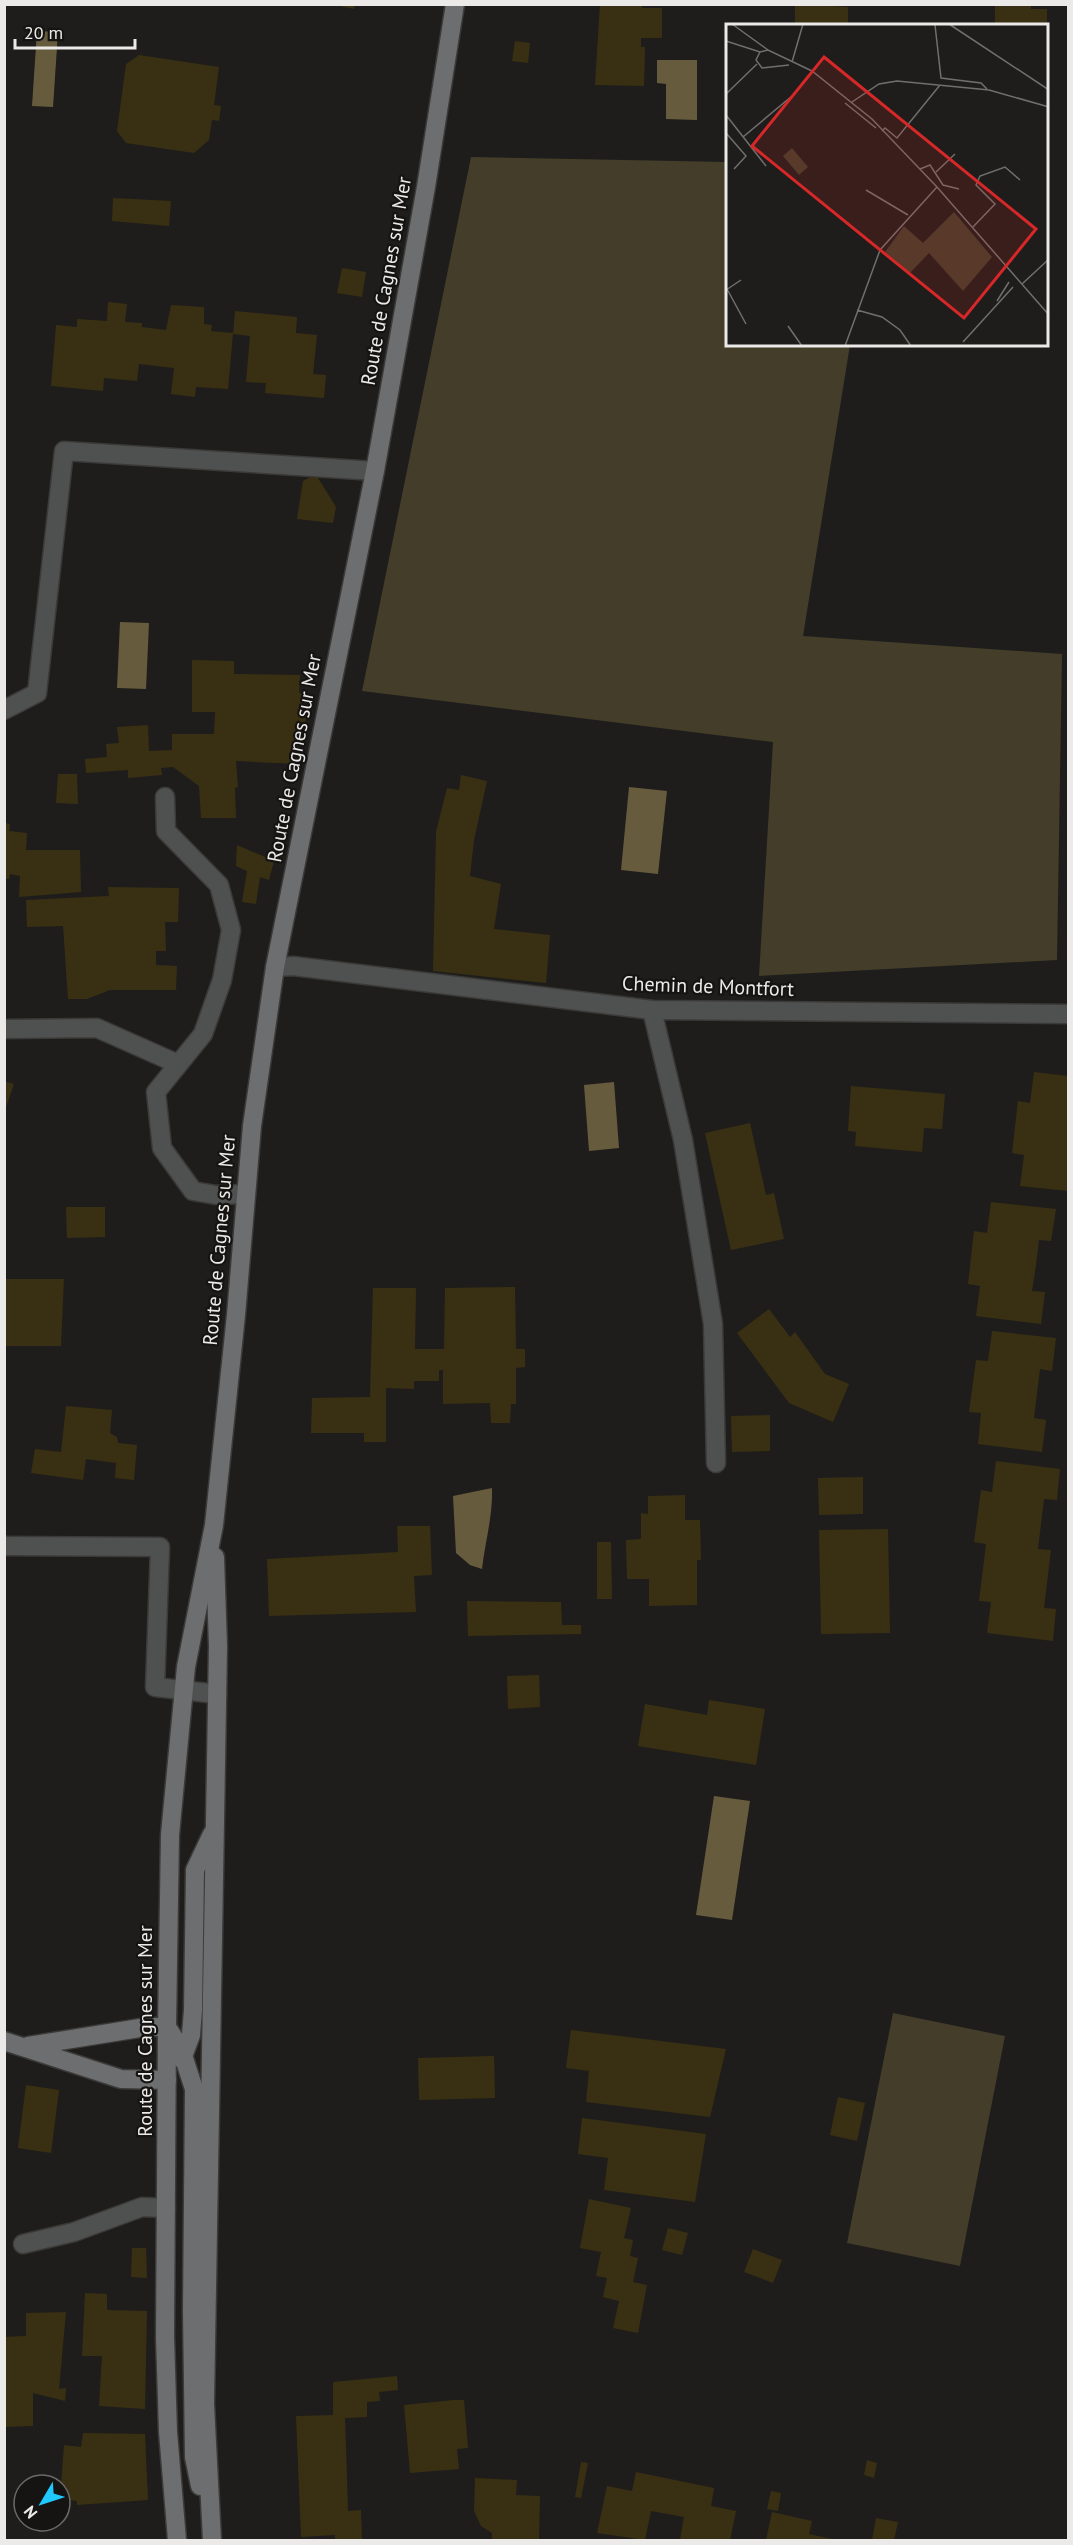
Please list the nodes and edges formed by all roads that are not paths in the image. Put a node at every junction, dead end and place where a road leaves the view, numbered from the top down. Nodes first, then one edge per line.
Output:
1 (454, 4) edge
2 (375, 471) junction
3 (4, 710) edge
4 (165, 797) dead end
5 (275, 967) junction
6 (652, 1010) junction
7 (1068, 1014) edge
8 (4, 1029) edge
9 (178, 1064) junction
10 (246, 1194) junction
11 (716, 1463) dead end
12 (214, 1525) junction
13 (4, 1546) edge
14 (183, 1691) junction
15 (217, 1695) junction
16 (215, 1827) junction
17 (167, 2027) junction
18 (4, 2041) edge
19 (27, 2046) junction
20 (184, 2055) junction
21 (167, 2080) junction
22 (166, 2208) junction
23 (23, 2244) dead end
24 (177, 2541) edge
25 (212, 2541) edge

1 - 2 main road, Route de Cagnes sur Mer
2 - 3 street
2 - 5 main road, Route de Cagnes sur Mer
4 - 9 street
5 - 6 street, Chemin de Montfort
5 - 10 main road, Route de Cagnes sur Mer
6 - 7 street, Chemin de Montfort
6 - 11 street
8 - 9 street
9 - 10 street
10 - 12 main road, Route de Cagnes sur Mer
12 - 14 main road, Route de Cagnes sur Mer
12 - 15 main road, Route de Cagnes sur Mer
13 - 14 street
14 - 15 street
14 - 17 main road, Route de Cagnes sur Mer
15 - 16 main road, Route de Cagnes sur Mer
16 - 20 main road
16 - 25 main road, Route de Cagnes sur Mer
17 - 19 main road
17 - 20 main road
17 - 21 main road, Route de Cagnes sur Mer
18 - 19 main road
19 - 21 main road
20 - 21 main road
20 - 25 main road
21 - 22 main road, Route de Cagnes sur Mer
22 - 23 street
22 - 24 main road, Route de Cagnes sur Mer

